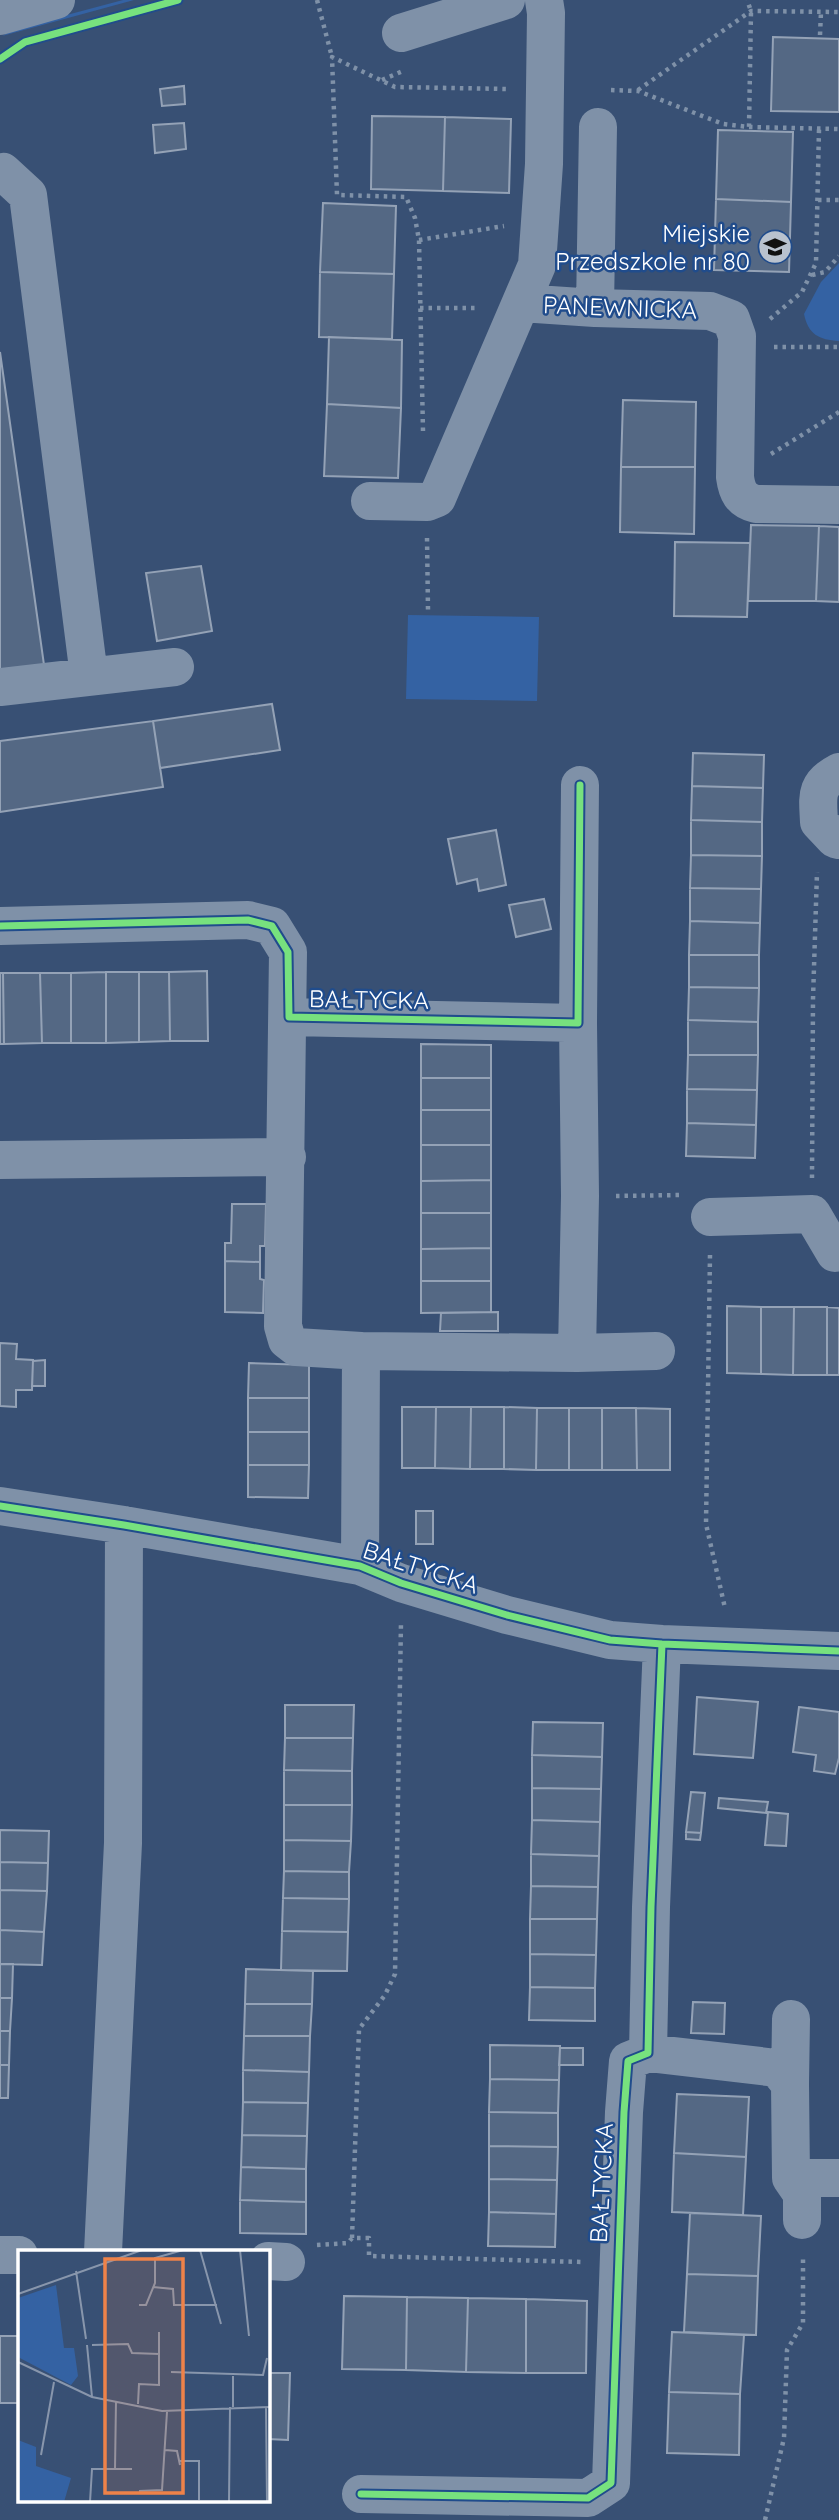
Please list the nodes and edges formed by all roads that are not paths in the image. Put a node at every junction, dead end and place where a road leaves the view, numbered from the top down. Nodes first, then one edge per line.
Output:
1 (56, 0) edge
2 (506, 0) edge
3 (544, 0) edge
4 (0, 16) edge
5 (404, 52) road end
6 (598, 127) dead end
7 (544, 164) junction
8 (0, 173) edge
9 (597, 184) junction
10 (504, 305) junction
11 (595, 308) junction
12 (370, 501) dead end
13 (839, 505) edge
14 (175, 667) dead end
15 (89, 676) junction
16 (0, 687) edge
17 (839, 772) edge
18 (580, 785) dead end
19 (829, 831) edge
20 (0, 926) edge
21 (289, 1017) junction
22 (578, 1023) junction
23 (287, 1157) junction
24 (0, 1160) edge
25 (710, 1217) road end
26 (839, 1252) edge
27 (361, 1351) junction
28 (656, 1351) dead end
29 (577, 1353) junction
30 (0, 1506) edge
31 (124, 1525) junction
32 (359, 1566) junction
33 (662, 1644) junction
34 (839, 1651) edge
35 (791, 2020) dead end
36 (648, 2053) junction
37 (790, 2084) junction
38 (791, 2178) junction
39 (839, 2178) edge
40 (802, 2220) road end
41 (103, 2250) edge
42 (0, 2255) edge
43 (18, 2255) edge
44 (361, 2494) dead end

1 - 4 street
2 - 5 street
3 - 7 street, PANEWNICKA
6 - 9 street
7 - 9 street
7 - 10 street, PANEWNICKA
8 - 15 street
9 - 11 street
10 - 11 street, PANEWNICKA
10 - 12 street, PANEWNICKA
11 - 13 street, PANEWNICKA
14 - 15 street
15 - 16 street
17 - 19 street
18 - 22 street
20 - 21 street, BAŁTYCKA
21 - 22 street, BAŁTYCKA
21 - 23 street, BAŁTYCKA
22 - 29 street
23 - 24 street
23 - 27 street, BAŁTYCKA
25 - 26 street
27 - 29 street, BAŁTYCKA
27 - 32 street, BAŁTYCKA
28 - 29 street, BAŁTYCKA
30 - 31 street, BAŁTYCKA
31 - 32 street, BAŁTYCKA
31 - 41 street
32 - 33 street, BAŁTYCKA
33 - 34 street, BAŁTYCKA
33 - 36 street
35 - 37 street
36 - 37 street
36 - 44 street, BAŁTYCKA
37 - 38 street
38 - 39 street
38 - 40 street
42 - 43 street

